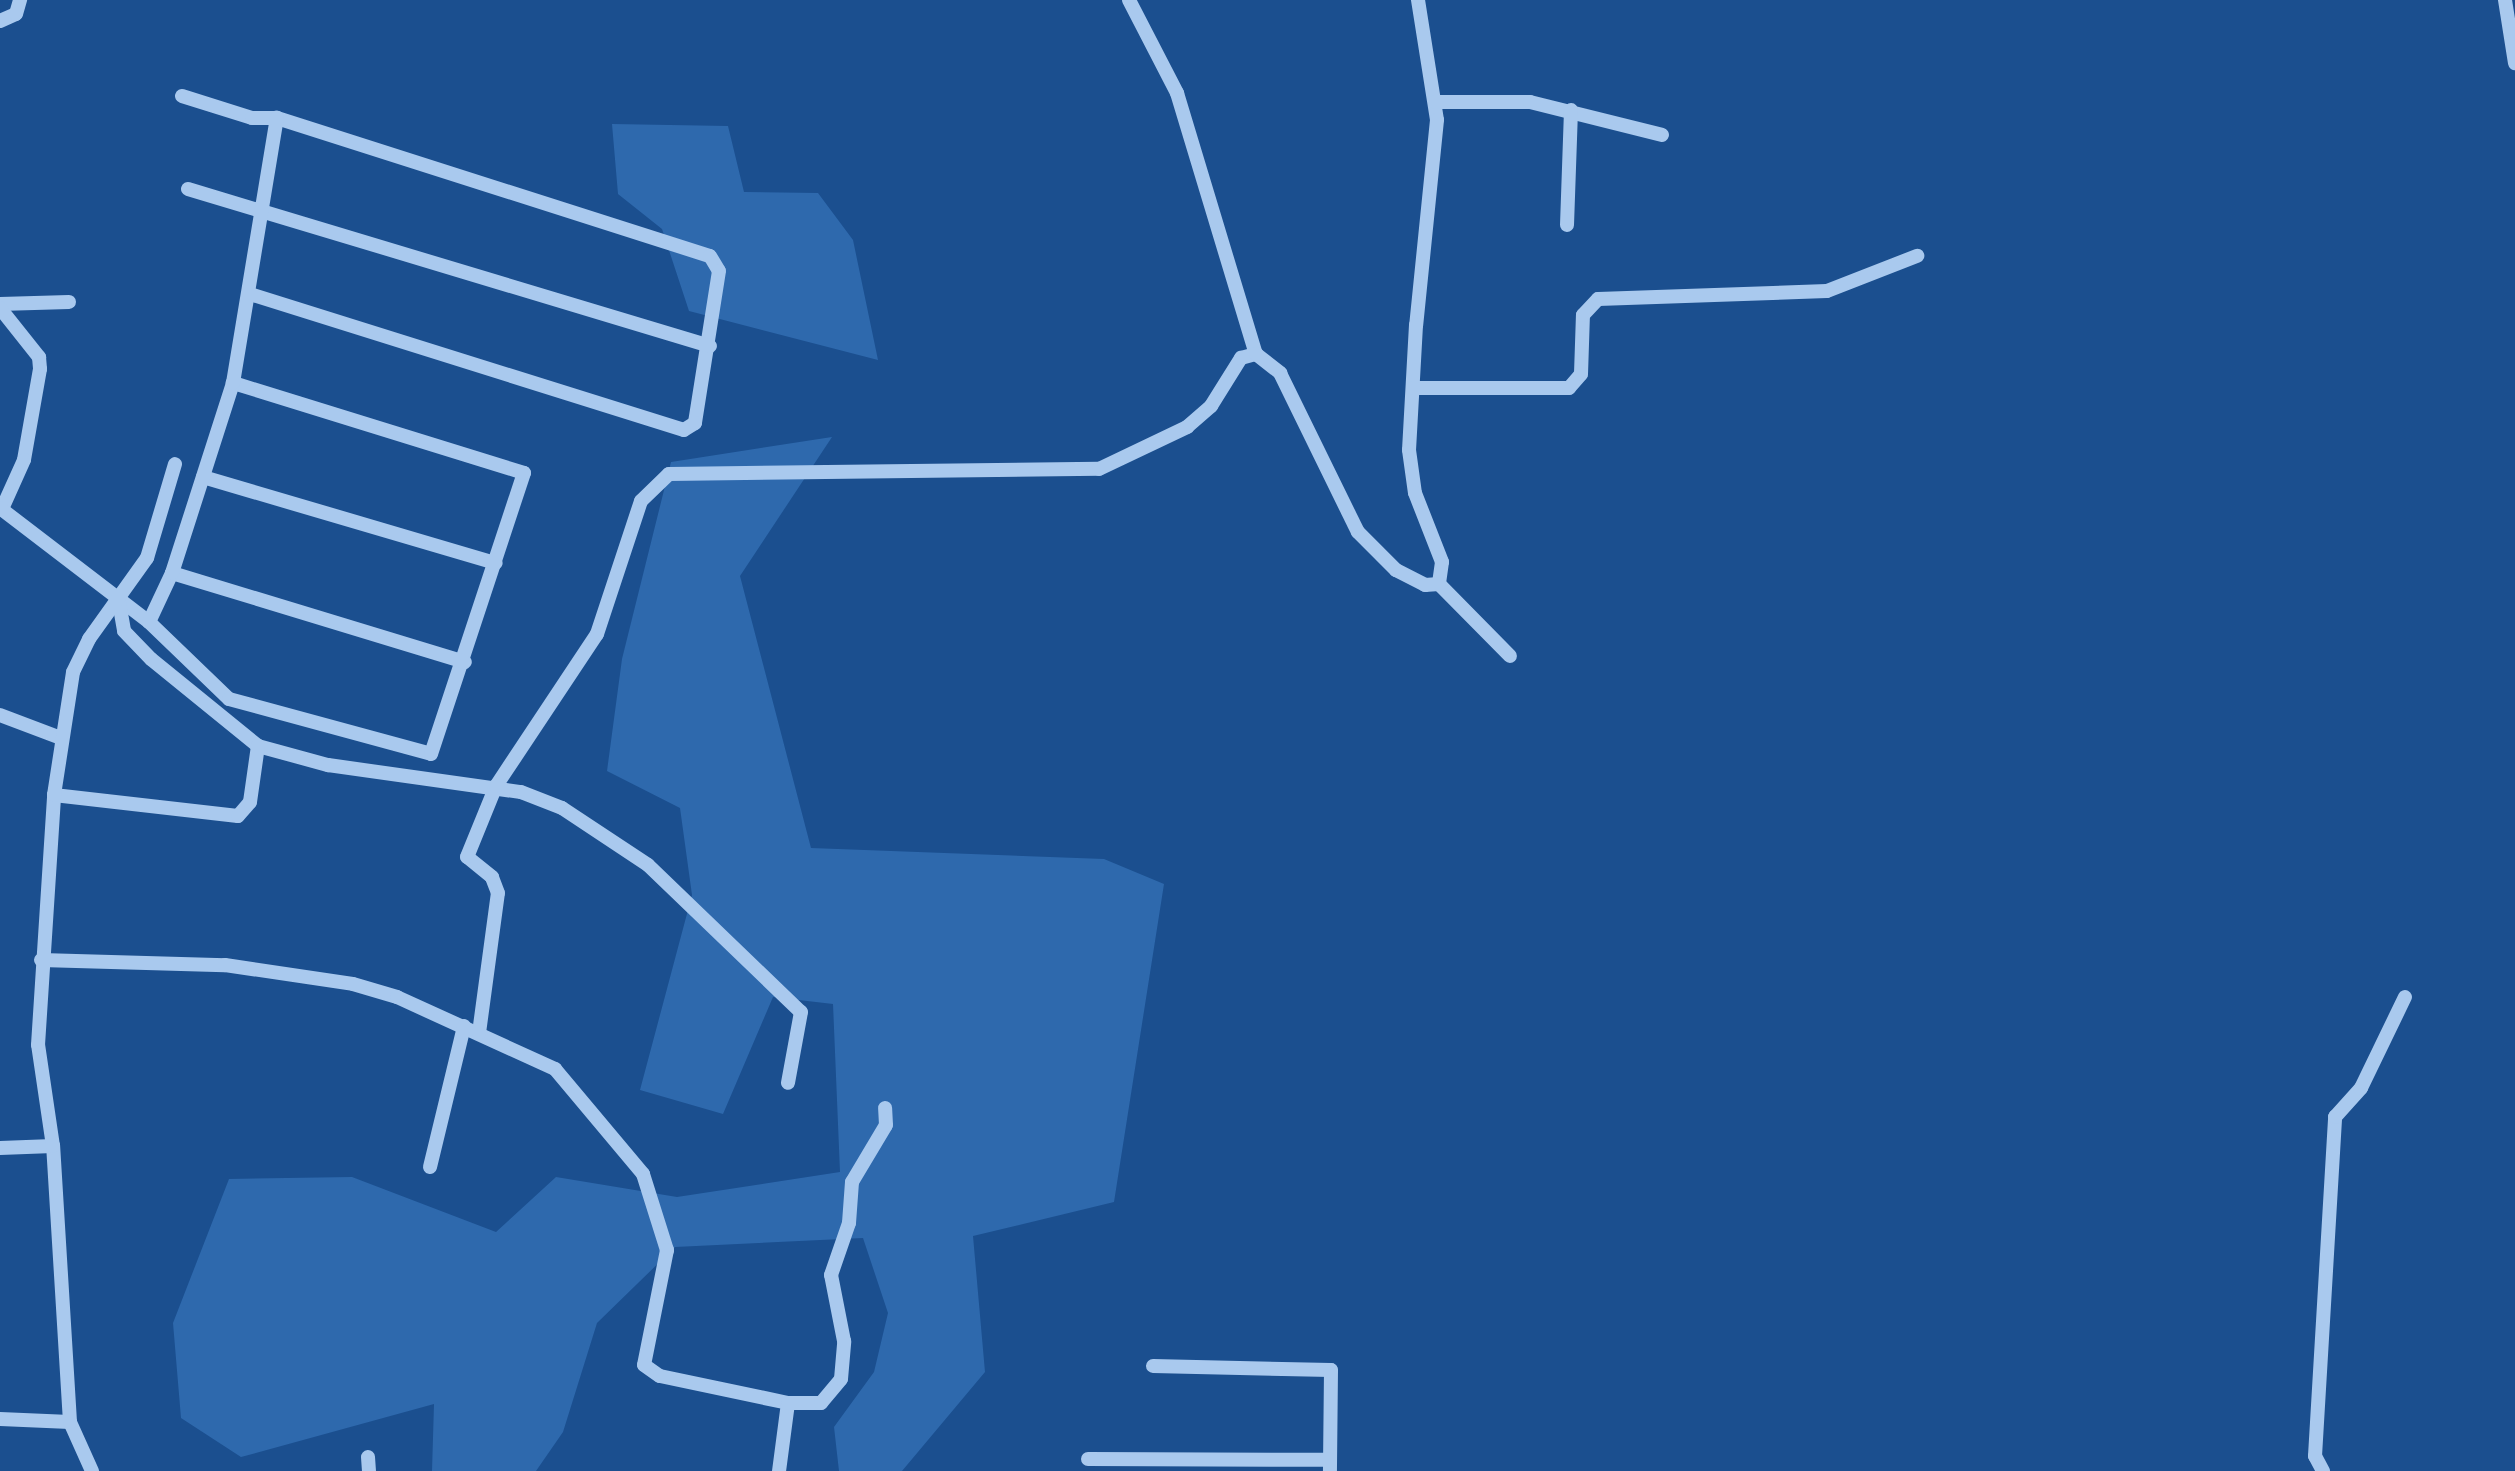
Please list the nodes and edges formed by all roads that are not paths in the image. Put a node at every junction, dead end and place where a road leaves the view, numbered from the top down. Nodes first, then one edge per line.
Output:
1 (20, 0) edge
2 (1129, 0) edge
3 (1418, 0) edge
4 (2505, 0) edge
5 (0, 21) edge
6 (2515, 63) edge
7 (182, 96) dead end
8 (1435, 102) junction
9 (1571, 110) junction
10 (277, 118) junction
11 (1662, 135) dead end
12 (188, 189) dead end
13 (259, 207) junction
14 (1567, 225) dead end
15 (1917, 256) dead end
16 (252, 295) junction
17 (69, 302) dead end
18 (0, 306) edge
19 (710, 346) junction
20 (1256, 354) junction
21 (233, 383) junction
22 (1413, 388) junction
23 (175, 464) dead end
24 (203, 477) junction
25 (1, 508) edge
26 (496, 563) junction
27 (172, 573) junction
28 (1439, 584) junction
29 (119, 602) junction
30 (149, 622) junction
31 (1510, 656) dead end
32 (465, 662) junction
33 (0, 715) edge
34 (61, 738) junction
35 (258, 746) junction
36 (496, 786) junction
37 (54, 795) junction
38 (41, 960) junction
39 (2405, 997) dead end
40 (464, 1026) junction
41 (479, 1033) junction
42 (788, 1083) dead end
43 (885, 1108) dead end
44 (53, 1146) junction
45 (0, 1148) edge
46 (430, 1167) dead end
47 (1153, 1366) dead end
48 (788, 1403) junction
49 (0, 1419) edge
50 (70, 1422) junction
51 (1088, 1459) dead end
52 (1330, 1466) edge
53 (92, 1471) edge
54 (779, 1471) edge
55 (2323, 1471) edge

1 - 5 street
2 - 20 street
3 - 8 street
4 - 6 street
7 - 10 street
8 - 9 street
8 - 22 street
9 - 11 street
9 - 14 street
10 - 13 street
10 - 19 street
12 - 13 street
13 - 16 street
13 - 19 street
15 - 22 street
16 - 19 street
16 - 21 street
17 - 18 street
18 - 25 street
20 - 28 street
20 - 36 street
21 - 24 street
21 - 26 street
22 - 28 street
23 - 29 street
24 - 26 street
24 - 27 street
25 - 29 street
26 - 32 street
27 - 30 street
27 - 32 street
28 - 31 street
29 - 30 street
29 - 34 street
29 - 35 street
30 - 32 street
33 - 34 street
34 - 37 street
35 - 36 street
35 - 37 street
36 - 41 street
36 - 42 street
37 - 38 street
38 - 40 street
38 - 44 street
39 - 55 street
40 - 41 street
40 - 46 street
41 - 48 street
43 - 48 street
44 - 45 street
44 - 50 street
47 - 52 street
48 - 54 street
49 - 50 street
50 - 53 street
51 - 52 street

